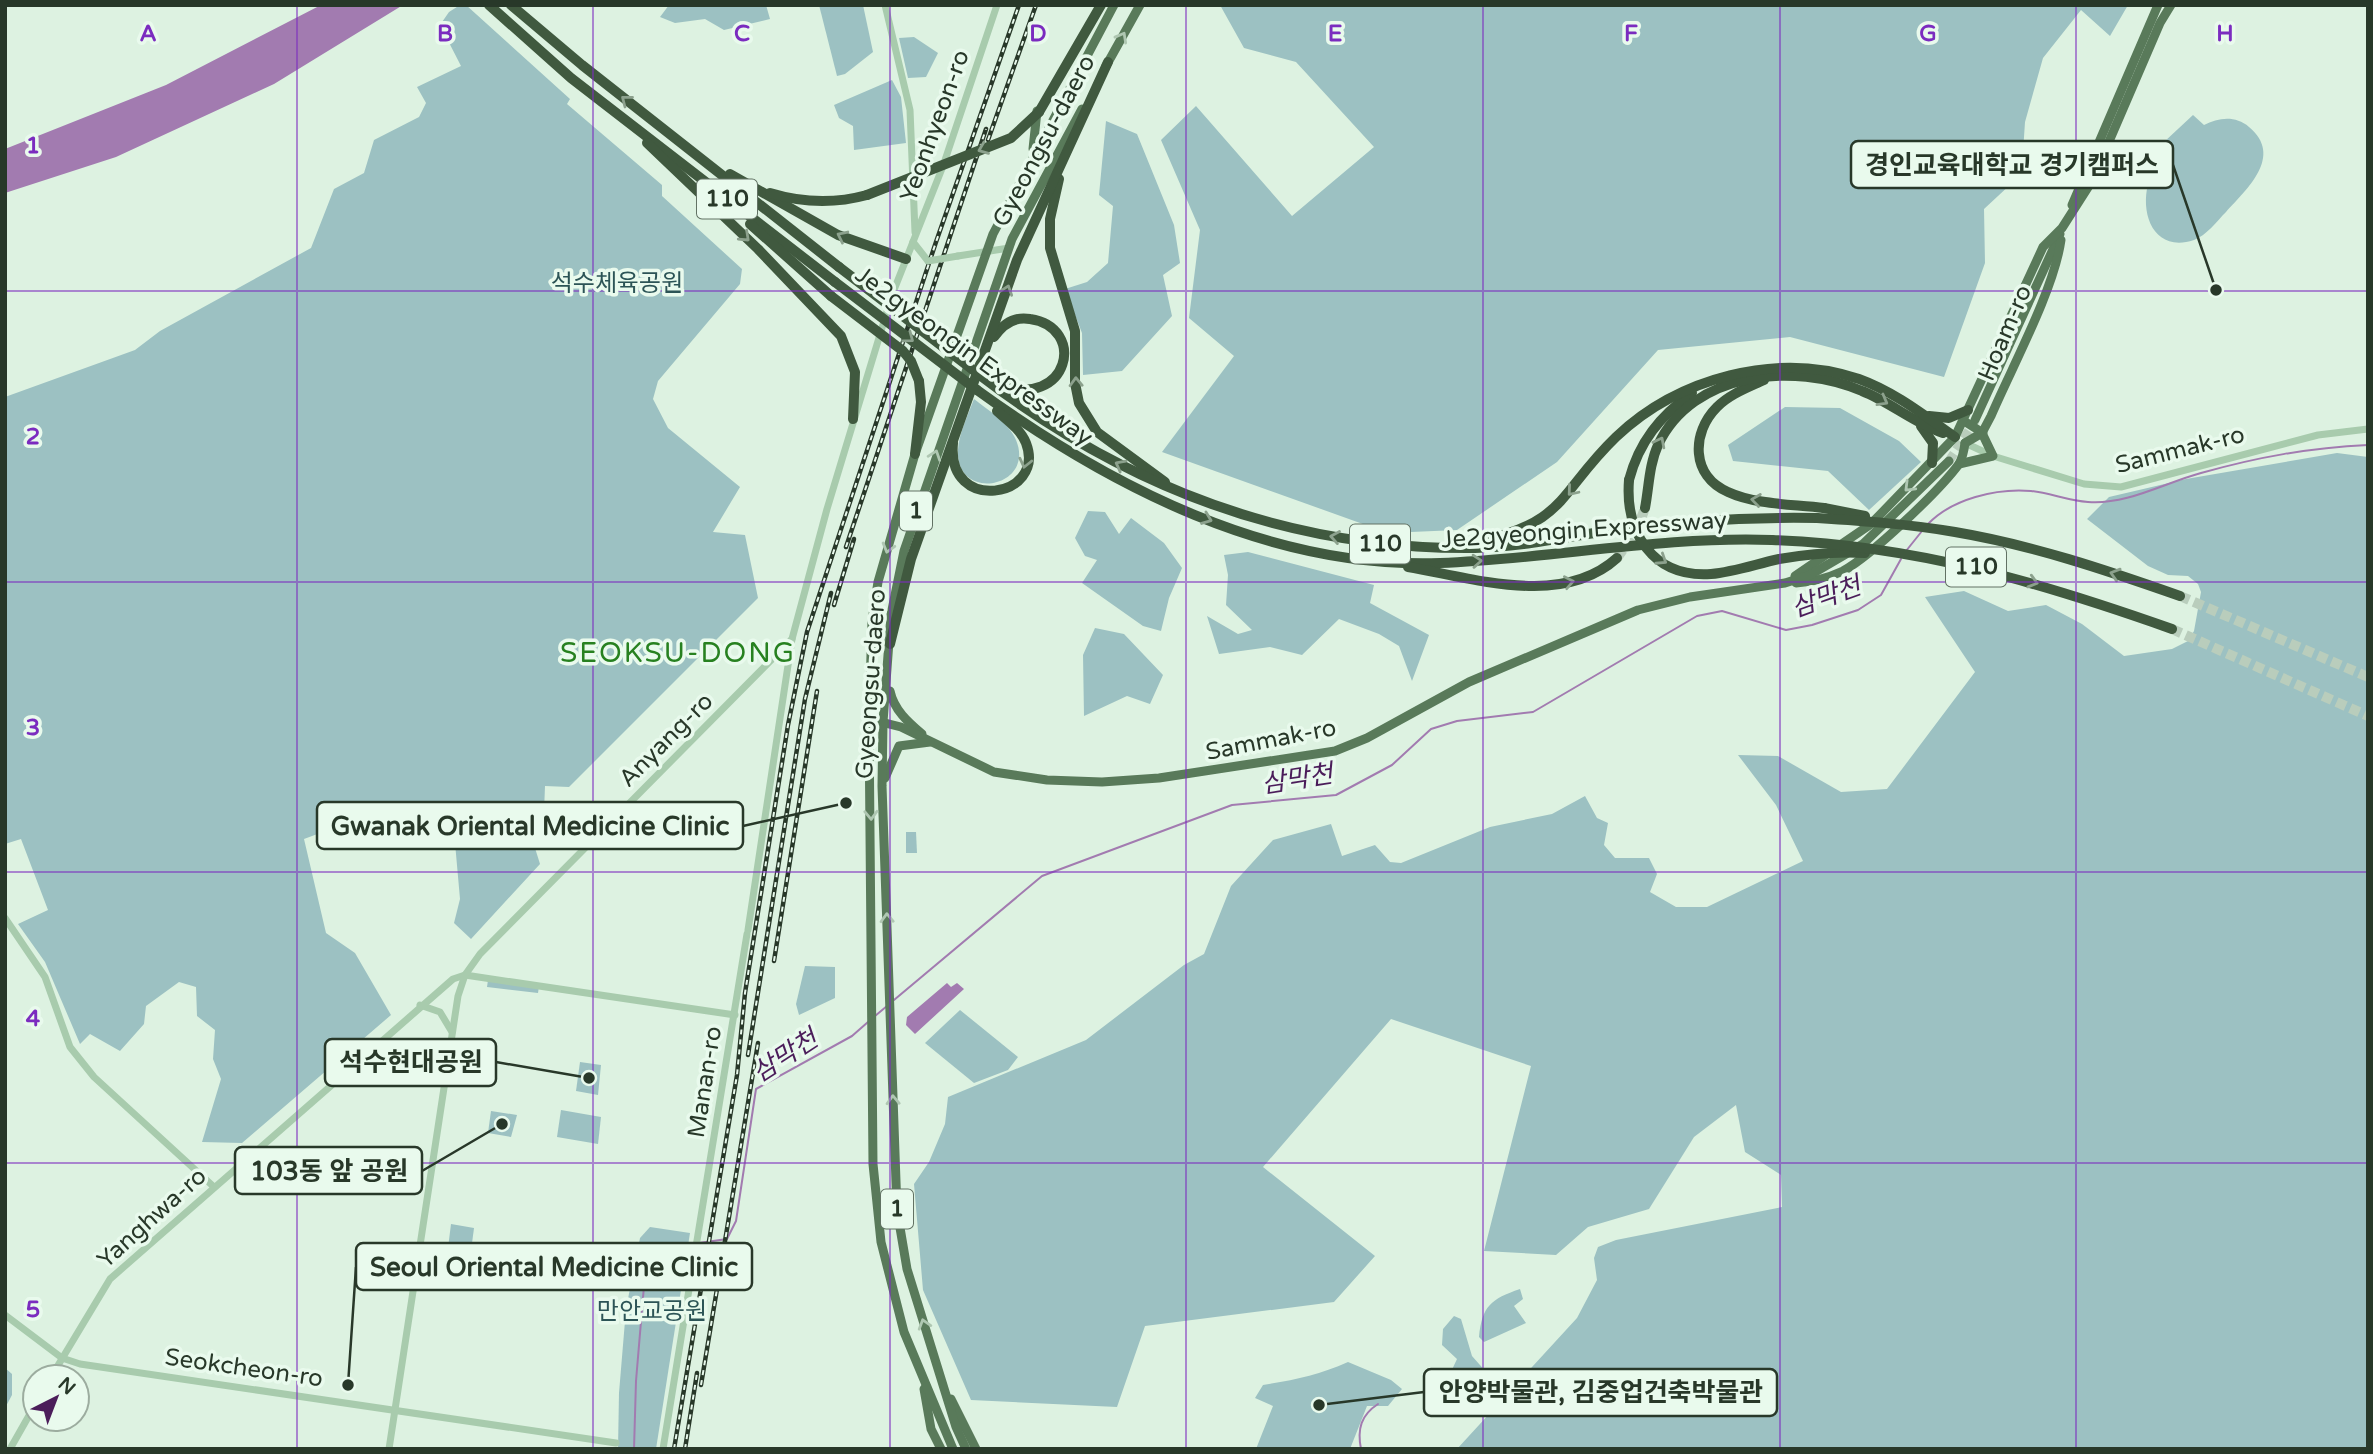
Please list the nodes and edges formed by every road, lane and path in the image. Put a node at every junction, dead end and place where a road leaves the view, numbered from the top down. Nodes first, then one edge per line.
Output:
1 (481, 5) edge
2 (489, 5) edge
3 (512, 5) edge
4 (885, 5) edge
5 (998, 5) edge
6 (1096, 5) edge
7 (1101, 5) edge
8 (1114, 5) edge
9 (1140, 5) edge
10 (2158, 5) edge
11 (2171, 5) edge
12 (524, 37) junction
13 (1108, 62) junction
14 (619, 116) junction
15 (1074, 138) junction
16 (679, 142) junction
17 (1033, 155) junction
18 (943, 166) junction
19 (913, 170) junction
20 (737, 179) junction
21 (723, 196) junction
22 (2062, 228) junction
23 (915, 233) junction
24 (913, 242) junction
25 (1009, 248) junction
26 (988, 251) junction
27 (906, 259) junction
28 (928, 261) junction
29 (984, 354) junction
30 (981, 376) junction
31 (1771, 377) junction
32 (1721, 379) junction
33 (977, 390) junction
34 (1968, 410) junction
35 (1917, 416) junction
36 (853, 419) junction
37 (1976, 420) tunnel mouth
38 (1964, 421) junction
39 (2368, 429) edge
40 (955, 430) junction
41 (1982, 433) junction
42 (1955, 437) junction
43 (1965, 443) junction
44 (1941, 452) junction
45 (915, 454) junction
46 (1993, 456) junction
47 (1954, 462) junction
48 (1932, 463) junction
49 (1951, 473) junction
50 (1186, 496) junction
51 (1645, 508) tunnel mouth
52 (1911, 525) junction
53 (1454, 547) junction
54 (1896, 551) junction
55 (1617, 558) tunnel mouth
56 (1356, 559) junction
57 (1786, 583) junction
58 (2180, 596) tunnel mouth
59 (2172, 629) tunnel mouth
60 (792, 639) junction
61 (890, 644) junction
62 (888, 681) junction
63 (883, 722) junction
64 (869, 723) junction
65 (932, 742) junction
66 (882, 786) junction
67 (5, 918) edge
68 (465, 975) junction
69 (420, 1005) junction
70 (735, 1015) junction
71 (453, 1032) junction
72 (214, 1187) junction
73 (5, 1315) edge
74 (62, 1358) junction
75 (59, 1363) edge
76 (922, 1373) junction
77 (944, 1389) junction
78 (395, 1410) junction
79 (21, 1429) edge
80 (616, 1443) dead end
81 (9, 1449) edge
82 (389, 1449) edge
83 (663, 1449) edge
84 (941, 1449) edge
85 (953, 1449) edge
86 (966, 1449) edge
87 (976, 1449) edge

1 - 12 highway
2 - 12 highway, Je2gyeongin Expressway / 110
16 -> 3 highway, Je2gyeongin Expressway / 110
4 - 19 street
5 - 18 street, Yeonhyeon-ro
6 - 17 main road
7 -> 20 highway, bridge
8 - 17 main road, Gyeongsu-daero / 1
13 -> 9 main road, Gyeongsu-daero / 1
10 - 22 main road, Hoam-ro
11 - 22 main road, Hoam-ro
12 - 14 highway, Je2gyeongin Expressway / 110
13 - 15 highway
13 - 25 main road, Gyeongsu-daero / 1
14 - 21 highway, Je2gyeongin Expressway / 110
14 -> 36 highway
29 -> 15 highway
50 -> 15 highway
16 - 20 highway
16 - 30 highway, Je2gyeongin Expressway / 110, bridge
17 - 26 main road, Gyeongsu-daero / 1
18 - 19 street
18 - 23 street, Yeonhyeon-ro
19 - 23 street
27 -> 20 highway
21 -> 33 highway, Je2gyeongin Expressway / 110, bridge
21 - 45 highway, bridge
22 - 34 main road, Hoam-ro
22 - 37 main road, Hoam-ro
22 - 41 main road, Hoam-ro
23 - 24 street, Yeonhyeon-ro
24 - 27 street, Yeonhyeon-ro
24 - 28 street
25 - 26 street
61 -> 25 main road, Gyeongsu-daero / 1
26 - 28 street, bridge
26 - 45 main road, Gyeongsu-daero / 1
27 - 28 street
27 - 36 street, Anyang-ro
29 - 30 highway
29 - 40 highway
50 -> 30 highway, Je2gyeongin Expressway / 110
31 -> 35 highway
51 -> 31 highway
52 -> 31 highway, bridge
32 - 35 highway
32 -> 53 highway
32 -> 54 highway, bridge
33 -> 40 highway
33 -> 56 highway, Je2gyeongin Expressway / 110
34 - 35 highway
34 - 38 main road, Hoam-ro
35 - 42 highway
35 - 48 highway
36 - 60 street, Anyang-ro
38 - 41 main road
38 - 42 main road, Hoam-ro
39 - 46 street, Sammak-ro
40 - 61 highway
41 - 43 main road
41 - 46 main road
42 - 43 main road, Sammak-ro
42 - 44 main road, Sammak-ro
43 - 46 street, Sammak-ro
43 - 47 main road, Sammak-ro
44 - 48 main road, Sammak-ro
44 - 49 main road
45 -> 64 main road, Gyeongsu-daero / 1
46 - 47 main road
47 - 49 main road, Sammak-ro
47 - 57 main road, Sammak-ro
48 -> 57 main road, Sammak-ro
49 - 57 main road, Sammak-ro
53 -> 50 highway, Je2gyeongin Expressway / 110
52 - 53 highway, Je2gyeongin Expressway / 110, bridge
58 -> 52 highway, Je2gyeongin Expressway / 110, bridge
56 -> 54 highway, Je2gyeongin Expressway / 110, bridge
54 -> 59 highway, Je2gyeongin Expressway / 110, bridge
56 -> 55 highway
57 - 65 main road, Sammak-ro
60 - 68 street, Anyang-ro
60 - 70 street, Manan-ro
61 - 62 main road, Gyeongsu-daero / 1
62 - 63 main road, Gyeongsu-daero / 1
62 - 65 main road
63 - 64 main road, Sammak-ro
63 - 65 main road, Sammak-ro
63 - 66 main road, Gyeongsu-daero / 1
64 -> 76 main road, Gyeongsu-daero / 1
65 - 66 main road
77 -> 66 main road, Gyeongsu-daero / 1
67 - 72 street
68 - 69 street, Yanghwa-ro
68 - 70 street
68 - 71 street, Anyang-ro
69 - 71 street
69 - 72 street, Yanghwa-ro
70 - 83 street, Manan-ro
71 - 78 street, Anyang-ro
72 - 74 street, Yanghwa-ro
73 - 74 street, Seokcheon-ro
74 - 75 street, Yanghwa-ro
74 - 78 street, Seokcheon-ro
76 - 84 main road
76 - 85 main road, Gyeongsu-daero / 1
77 - 86 main road, Gyeongsu-daero / 1
77 - 87 main road
78 - 80 street, Seokcheon-ro
78 - 82 street, Anyang-ro
79 - 81 street

